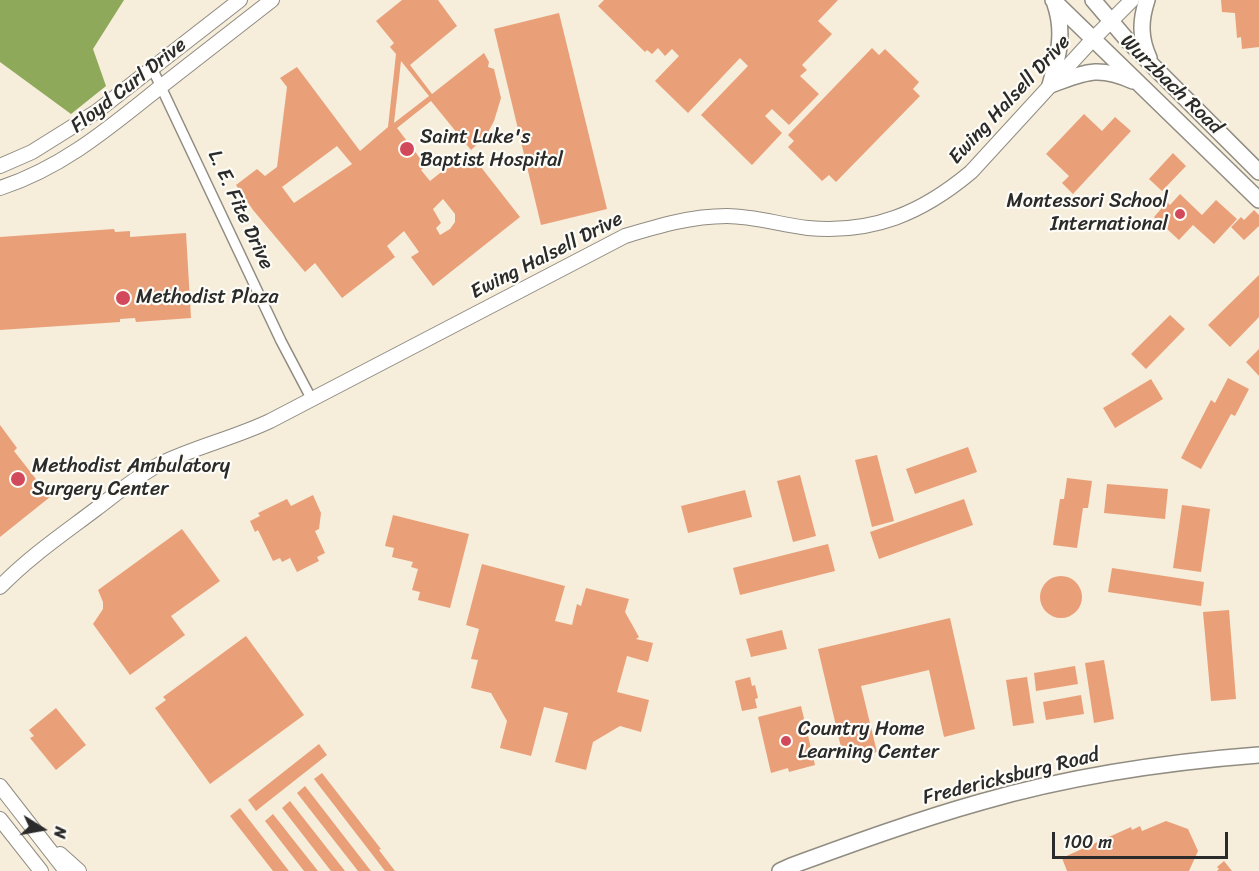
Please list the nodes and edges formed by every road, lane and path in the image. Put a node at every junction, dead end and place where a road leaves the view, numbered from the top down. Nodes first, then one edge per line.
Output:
1 (240, 0) edge
2 (272, 0) edge
3 (1054, 0) edge
4 (1093, 0) edge
5 (1132, 0) edge
6 (1147, 0) edge
7 (1111, 21) junction
8 (1093, 39) junction
9 (1151, 64) junction
10 (152, 68) junction
11 (1050, 85) junction
12 (1141, 85) junction
13 (162, 86) junction
14 (32, 152) junction
15 (0, 166) edge
16 (41, 172) junction
17 (1259, 172) edge
18 (0, 188) edge
19 (1259, 200) edge
20 (311, 398) junction
21 (0, 587) edge
22 (1259, 755) edge
23 (0, 786) edge
24 (0, 819) edge
25 (40, 837) junction
26 (36, 867) edge
27 (66, 871) edge
28 (79, 871) edge
29 (780, 871) edge

1 - 10 street, Floyd Curl Drive
2 - 13 street, Floyd Curl Drive
3 - 8 main road, Wurzbach Road
3 - 11 main road
4 - 7 main road, Wurzbach Road
5 - 7 street, Ewing Halsell Drive
6 - 9 main road
7 - 8 street, Ewing Halsell Drive
7 - 9 main road, Wurzbach Road
8 - 11 street, Ewing Halsell Drive
8 - 12 main road, Wurzbach Road
9 - 17 main road, Wurzbach Road
10 - 13 street, L. E. Fite Drive
10 - 14 street, Floyd Curl Drive
11 - 12 main road
11 - 20 street, Ewing Halsell Drive
12 - 19 main road, Wurzbach Road
13 - 16 street, Floyd Curl Drive
13 - 20 street, L. E. Fite Drive
14 - 15 street, Floyd Curl Drive
14 - 16 street
16 - 18 street, Floyd Curl Drive
20 - 21 street, Ewing Halsell Drive
22 - 29 main road, Fredericksburg Road
23 - 25 street
24 - 26 street
25 - 27 street
25 - 28 street

